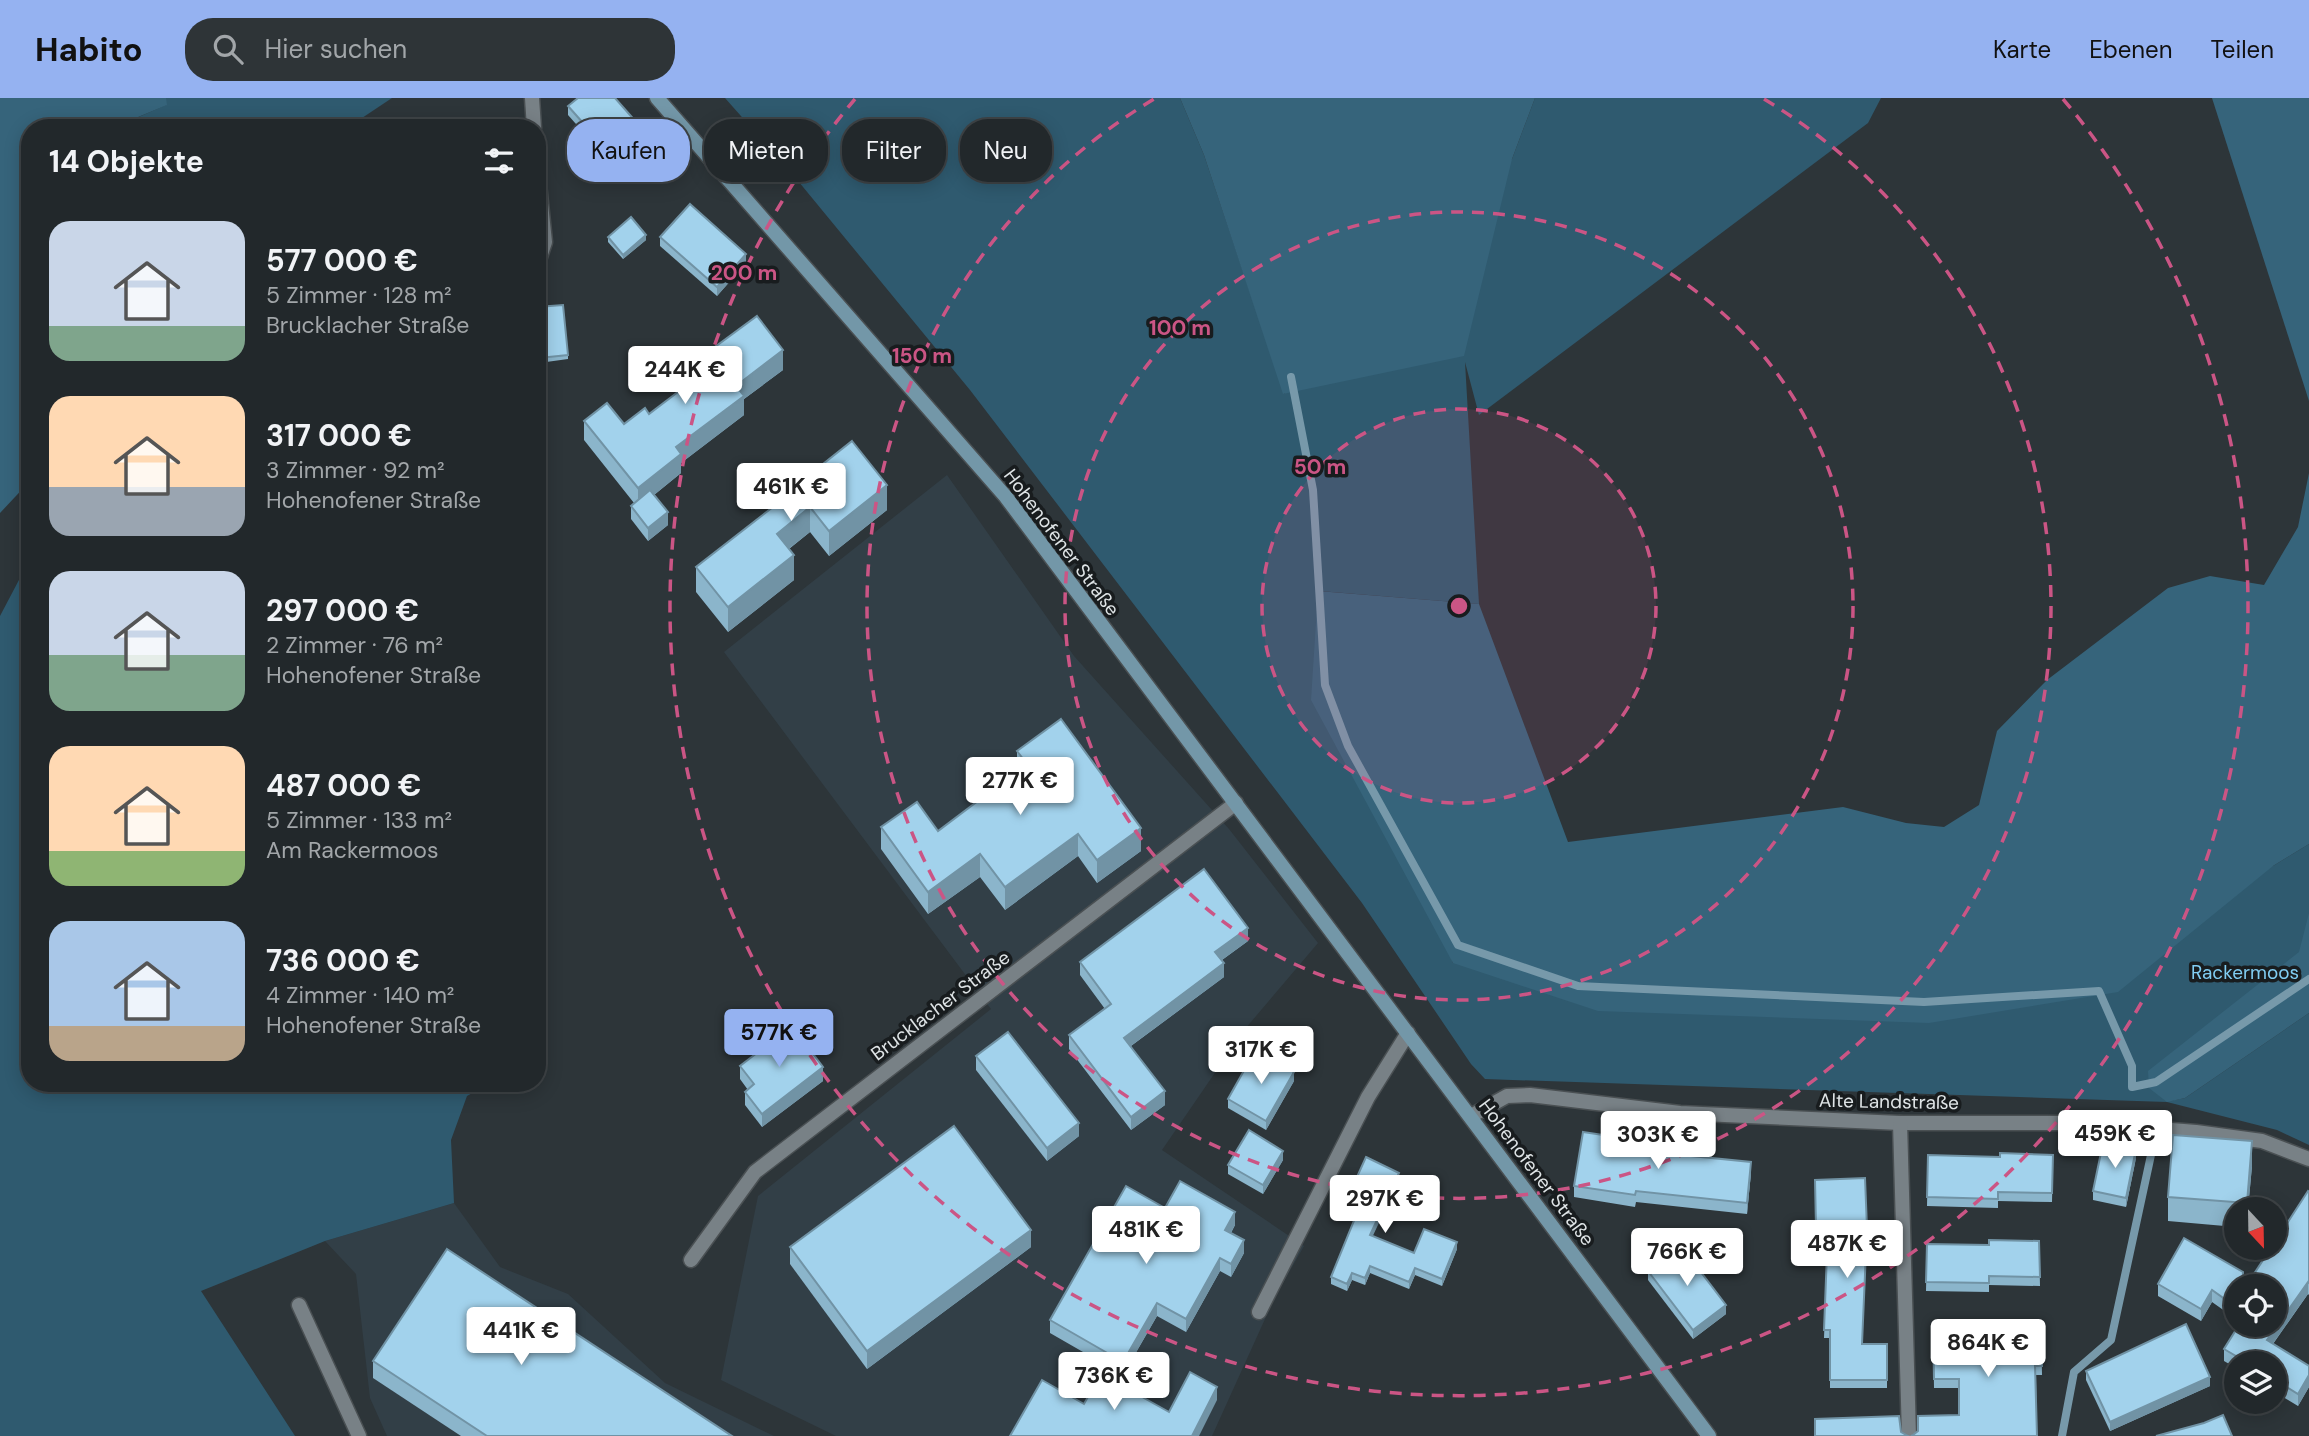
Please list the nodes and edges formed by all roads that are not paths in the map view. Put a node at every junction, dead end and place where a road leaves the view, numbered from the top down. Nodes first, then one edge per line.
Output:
1 (532, 98) edge
2 (657, 98) edge
3 (533, 119) edge
4 (1236, 803) junction
5 (1408, 1033) junction
6 (1471, 1116) junction
7 (1900, 1123) junction
8 (2309, 1160) edge
9 (691, 1260) dead end
10 (299, 1305) dead end
11 (1259, 1312) dead end
12 (359, 1436) edge
13 (1709, 1436) edge
14 (1909, 1436) edge

1 - 3 street
2 - 4 main road, Hohenofener Straße
4 - 5 main road, Hohenofener Straße
4 - 9 street, Brucklacher Straße
5 - 6 main road, Hohenofener Straße
5 - 11 street
6 - 7 street, Alte Landstraße
6 - 13 main road, Hohenofener Straße
7 - 8 street, Alte Landstraße
7 - 14 street
10 - 12 street

